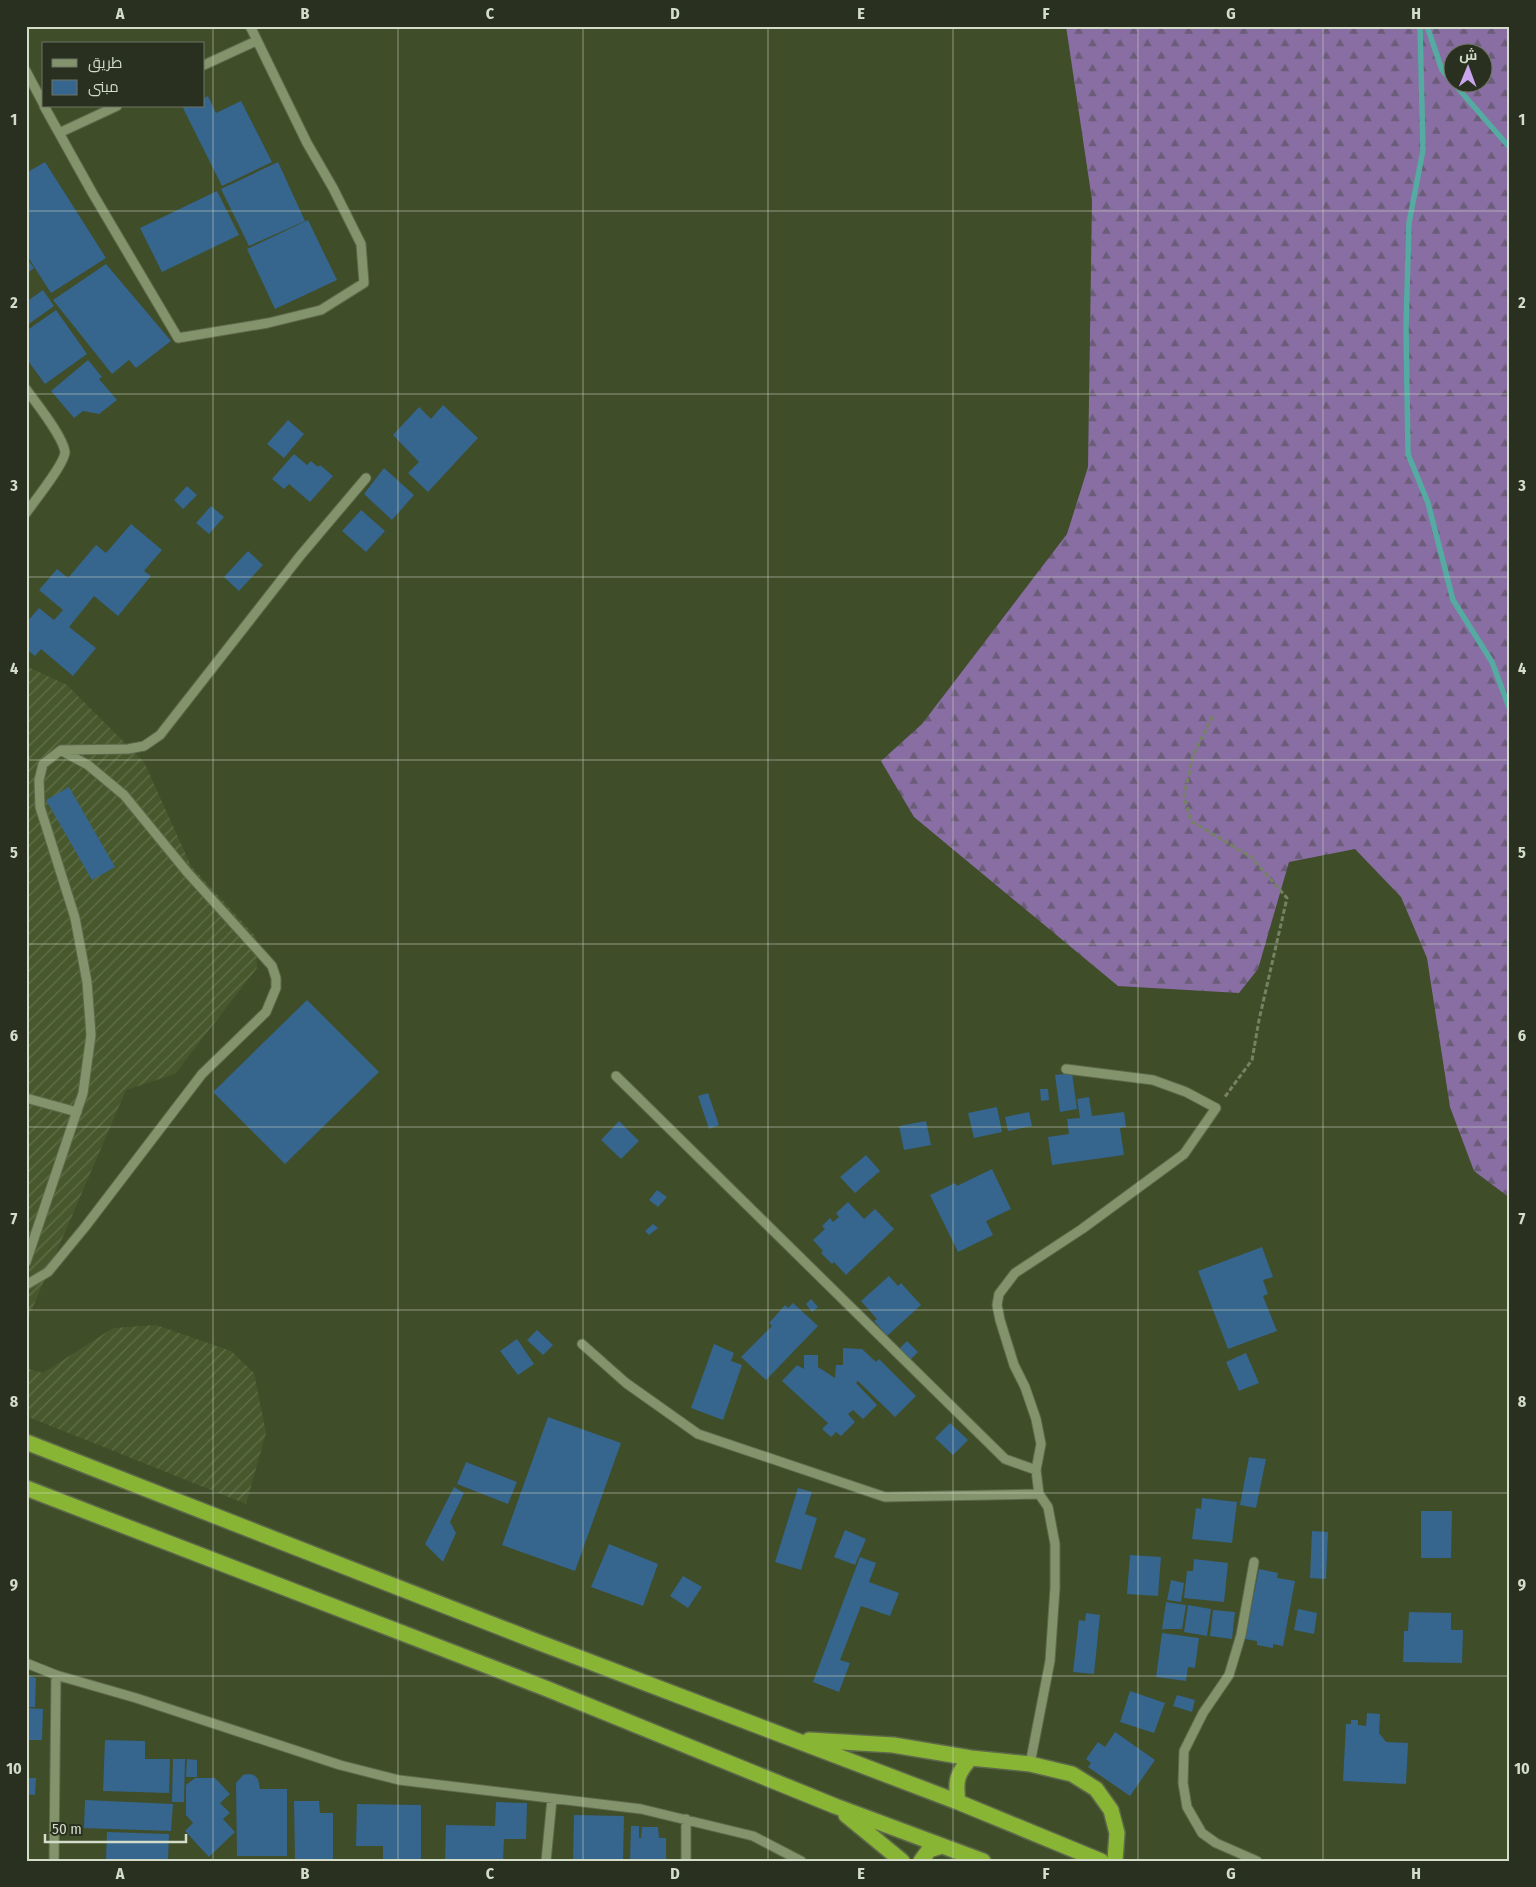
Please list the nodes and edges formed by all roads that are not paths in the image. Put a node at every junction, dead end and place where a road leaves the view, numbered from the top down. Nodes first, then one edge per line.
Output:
1 (250, 26) edge
2 (256, 41) junction
3 (205, 65) edge
4 (26, 71) edge
5 (42, 102) edge
6 (45, 108) edge
7 (113, 108) edge
8 (59, 133) junction
9 (26, 389) edge
10 (366, 478) dead end
11 (26, 513) edge
12 (61, 750) junction
13 (1066, 1069) dead end
14 (616, 1076) dead end
15 (26, 1098) edge
16 (77, 1112) junction
17 (26, 1262) edge
18 (26, 1285) edge
19 (582, 1344) dead end
20 (26, 1442) edge
21 (1036, 1470) junction
22 (26, 1488) edge
23 (1040, 1494) junction
24 (1254, 1562) dead end
25 (26, 1663) edge
26 (56, 1674) junction
27 (796, 1740) junction
28 (971, 1758) junction
29 (1030, 1764) junction
30 (552, 1799) junction
31 (958, 1802) junction
32 (835, 1806) junction
33 (686, 1819) junction
34 (942, 1846) junction
35 (54, 1861) edge
36 (546, 1861) edge
37 (686, 1861) edge
38 (801, 1861) edge
39 (902, 1861) edge
40 (921, 1861) edge
41 (983, 1861) edge
42 (1101, 1861) edge
43 (1115, 1861) edge
44 (1257, 1861) edge

1 - 2 street
2 - 3 street
2 - 8 street
4 - 5 street
6 - 8 street
7 - 8 street
9 - 11 street
10 - 12 street
12 - 16 street
12 - 18 street
13 - 21 street
14 - 21 street
15 - 16 street
16 - 17 street
19 - 23 street
20 - 27 highway
21 - 23 street
22 - 32 highway
23 - 29 street
24 - 44 street
25 - 26 street
26 - 30 street
26 - 35 street
27 - 28 highway
27 - 31 highway
28 - 29 highway
28 - 31 highway
29 - 43 highway
30 - 33 street
30 - 36 street
31 - 42 highway
32 - 34 highway
32 - 39 highway
33 - 37 street
33 - 38 street
34 - 40 highway
34 - 41 highway

